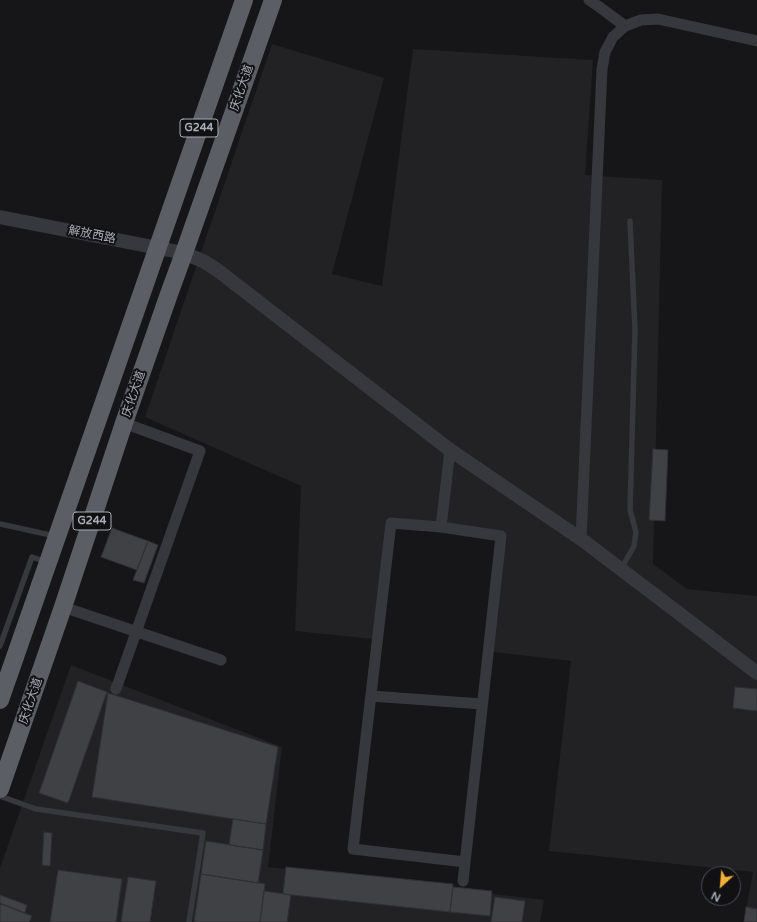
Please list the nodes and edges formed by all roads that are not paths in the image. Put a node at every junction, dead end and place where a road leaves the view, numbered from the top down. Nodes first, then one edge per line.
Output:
1 (244, 0) edge
2 (273, 0) edge
3 (589, 0) edge
4 (625, 26) junction
5 (757, 41) edge
6 (0, 217) edge
7 (630, 221) dead end
8 (0, 225) edge
9 (156, 252) junction
10 (183, 257) junction
11 (124, 423) junction
12 (450, 450) junction
13 (0, 524) edge
14 (442, 527) junction
15 (57, 537) junction
16 (581, 539) junction
17 (48, 562) junction
18 (621, 569) junction
19 (63, 606) junction
20 (137, 631) junction
21 (0, 646) edge
22 (221, 660) dead end
23 (757, 674) edge
24 (116, 689) dead end
25 (371, 696) junction
26 (0, 700) edge
27 (482, 704) junction
28 (0, 789) edge
29 (0, 796) edge
30 (465, 862) junction
31 (463, 881) dead end
32 (189, 922) edge

1 - 9 highway, G244
2 - 10 highway, 庆化大道 / G244
3 - 4 street
4 - 5 street
4 - 16 street
6 - 9 street, 解放西路
7 - 18 lane
8 - 9 street, 解放西路
9 - 10 street, 解放西路
9 - 15 highway, G244
10 - 11 highway, 庆化大道 / G244
10 - 12 street, 解放西路
11 - 19 highway, 庆化大道 / G244
11 - 20 street
12 - 14 street
12 - 16 street, 解放西路
13 - 15 lane
14 - 25 street
14 - 27 street
15 - 17 highway, G244
16 - 18 street, 解放西路
17 - 21 lane
17 - 26 highway, G244
18 - 23 street, 解放西路
19 - 20 street
19 - 28 highway, 庆化大道 / G244
20 - 22 street
20 - 24 street
25 - 27 street
25 - 30 street
27 - 30 street
29 - 32 lane
30 - 31 street

